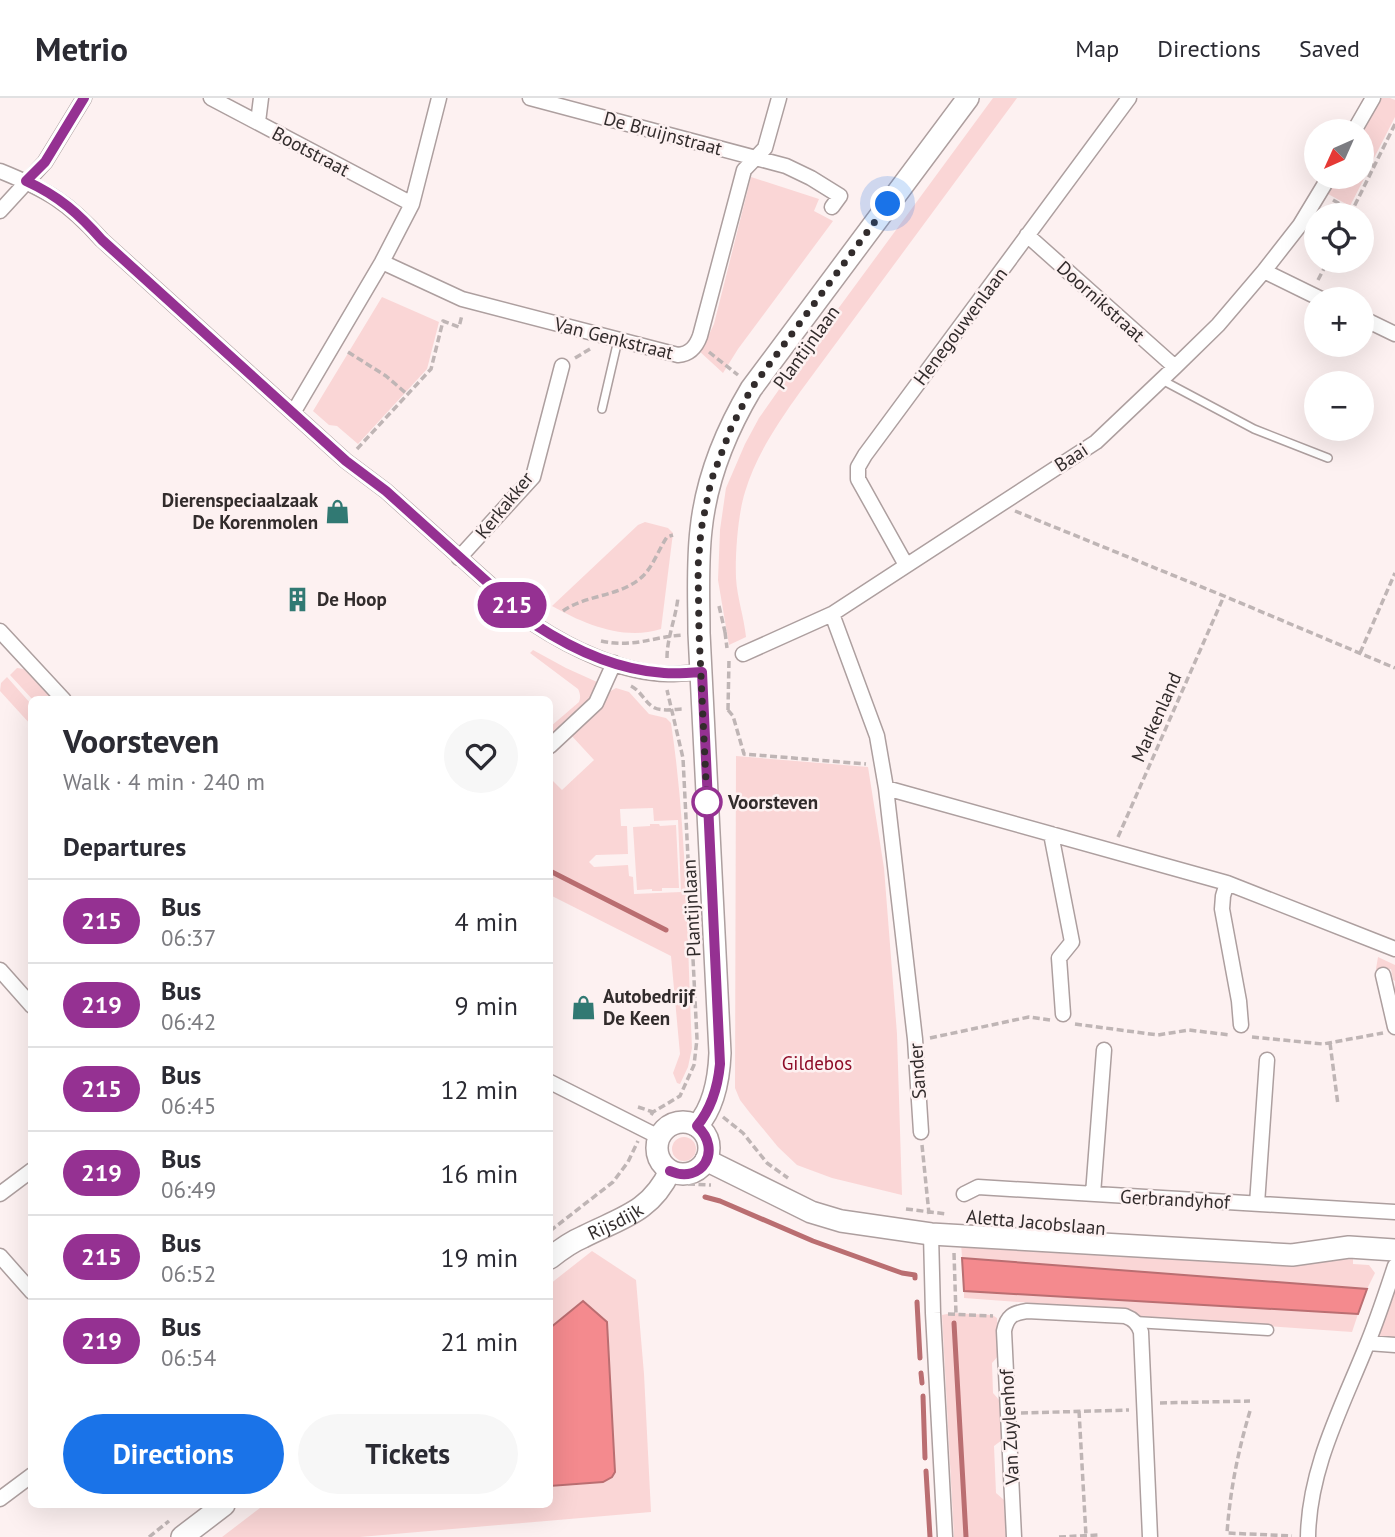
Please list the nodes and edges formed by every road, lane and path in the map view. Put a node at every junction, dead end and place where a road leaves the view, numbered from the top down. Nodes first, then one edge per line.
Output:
1 (84, 98) edge
2 (211, 98) edge
3 (261, 98) edge
4 (439, 98) edge
5 (530, 98) edge
6 (779, 98) edge
7 (968, 98) edge
8 (1129, 98) edge
9 (1373, 98) edge
10 (1361, 119) edge
11 (258, 122) junction
12 (1395, 124) edge
13 (755, 158) junction
14 (1374, 166) edge
15 (0, 171) edge
16 (26, 181) junction
17 (1322, 189) edge
18 (1320, 193) junction
19 (1336, 203) edge
20 (412, 204) junction
21 (831, 207) dead end
22 (0, 211) edge
23 (1027, 235) junction
24 (382, 262) junction
25 (1264, 271) junction
26 (1304, 291) edge
27 (466, 300) junction
28 (1374, 324) edge
29 (594, 333) junction
30 (1395, 334) edge
31 (618, 339) junction
32 (697, 343) junction
33 (334, 344) junction
34 (562, 366) joint
35 (1175, 367) junction
36 (738, 375) dead end
37 (1162, 380) junction
38 (407, 395) junction
39 (602, 409) dead end
40 (293, 413) junction
41 (1328, 458) dead end
42 (346, 461) junction
43 (998, 504) junction
44 (673, 535) dead end
45 (459, 558) junction
46 (906, 565) junction
47 (1395, 573) edge
48 (1224, 596) junction
49 (719, 603) dead end
50 (563, 611) dead end
51 (832, 614) junction
52 (0, 631) edge
53 (725, 632) dead end
54 (591, 639) dead end
55 (1360, 653) junction
56 (736, 656) joint
57 (614, 663) junction
58 (1395, 668) edge
59 (702, 672) junction
60 (667, 674) junction
61 (60, 696) edge
62 (553, 743) edge
63 (882, 765) junction
64 (886, 788) junction
65 (1051, 834) junction
66 (1113, 850) junction
67 (1227, 883) junction
68 (1395, 949) edge
69 (0, 970) edge
70 (1383, 975) dead end
71 (28, 1002) edge
72 (1060, 1019) junction
73 (1395, 1029) edge
74 (1243, 1033) junction
75 (915, 1039) junction
76 (1330, 1043) junction
77 (1104, 1050) dead end
78 (1267, 1060) dead end
79 (553, 1083) edge
80 (680, 1096) dead end
81 (1338, 1105) dead end
82 (702, 1118) junction
83 (921, 1132) joint
84 (659, 1136) junction
85 (636, 1145) dead end
86 (706, 1160) junction
87 (670, 1171) junction
88 (28, 1173) edge
89 (798, 1183) dead end
90 (0, 1194) edge
91 (964, 1194) dead end
92 (1093, 1194) junction
93 (1257, 1204) junction
94 (904, 1209) dead end
95 (929, 1212) junction
96 (1395, 1212) edge
97 (956, 1215) dead end
98 (553, 1229) edge
99 (931, 1234) junction
100 (1395, 1250) edge
101 (0, 1256) edge
102 (553, 1256) edge
103 (1395, 1266) edge
104 (28, 1288) edge
105 (933, 1313) junction
106 (1009, 1319) junction
107 (1135, 1322) junction
108 (1268, 1330) dead end
109 (1368, 1343) junction
110 (1395, 1345) edge
111 (1250, 1401) dead end
112 (1144, 1406) junction
113 (1250, 1411) dead end
114 (1079, 1412) junction
115 (1008, 1413) junction
116 (28, 1478) edge
117 (0, 1499) edge
118 (220, 1508) edge
119 (1098, 1535) edge
120 (1086, 1536) edge
121 (182, 1537) edge
122 (945, 1537) edge
123 (1014, 1537) edge
124 (1059, 1537) edge
125 (1150, 1537) edge
126 (1308, 1537) edge

1 - 16 street
2 - 11 street, Bootstraat
3 - 11 street
4 - 20 street
5 - 13 street, De Bruijnstraat
6 - 13 street, Van Genkstraat
7 - 59 main road, Plantijnlaan
8 - 23 street, Henegouwenlaan
9 - 10 street
11 - 20 street, Bootstraat
12 - 14 path
13 - 21 street
13 - 32 street, Van Genkstraat
15 - 16 street
16 - 22 street
16 - 40 street
17 - 18 street, Baai
18 - 19 path
18 - 25 street, Baai
20 - 24 street
23 - 35 street, Doornikstraat
23 - 46 street, Henegouwenlaan
24 - 27 street, Van Genkstraat
24 - 33 street
25 - 26 street
25 - 35 street, Baai
27 - 29 street, Van Genkstraat
27 - 38 path
28 - 30 street
29 - 31 street, Van Genkstraat
29 - 34 path
31 - 32 street, Van Genkstraat
31 - 39 lane
32 - 36 path
33 - 38 path
33 - 40 street
34 - 45 street, Kerkakker
35 - 37 street, Baai
37 - 41 lane
37 - 43 street, Baai
38 - 42 path
40 - 42 street
42 - 45 street
43 - 46 street, Baai
43 - 48 path
44 - 50 path
45 - 57 street
46 - 51 street, Baai
47 - 55 path
48 - 55 path
48 - 66 path, Markenland
49 - 53 path
51 - 56 street, Baai
51 - 63 street, Sander
52 - 61 street
54 - 60 path, Plantijnlaan
55 - 58 path
56 - 63 path
57 - 60 street
57 - 62 street
59 - 60 street
59 - 82 main road, Plantijnlaan
60 - 80 path, Plantijnlaan
63 - 64 street, Sander
64 - 65 street
64 - 75 street, Sander
65 - 66 street
65 - 72 street
66 - 67 street
67 - 68 street
67 - 74 street
69 - 71 street
70 - 73 street
72 - 74 path
72 - 75 path
73 - 76 path
74 - 76 path
75 - 83 street, Sander
76 - 81 path
77 - 92 street, Gerbrandyhof
78 - 93 street, Gerbrandyhof
79 - 84 street
82 - 84 main road
82 - 86 main road
82 - 89 path
83 - 95 path
84 - 87 main road
85 - 98 path, Rijsdijk
86 - 87 main road
86 - 99 main road, Aletta Jacobslaan
87 - 102 main road, Rijsdijk
88 - 90 street
91 - 92 street, Gerbrandyhof
92 - 93 street, Gerbrandyhof
93 - 96 street, Gerbrandyhof
94 - 95 path, Aletta Jacobslaan
95 - 97 path, Aletta Jacobslaan
95 - 99 path
99 - 100 main road, Aletta Jacobslaan
99 - 105 street
101 - 104 street
103 - 109 street
105 - 106 path
105 - 122 street
106 - 107 street
106 - 115 street, Van Zuylenhof
107 - 108 street
107 - 112 street
109 - 110 street
109 - 126 street
111 - 112 path
112 - 114 path
112 - 125 street
113 - 126 path
114 - 115 path
114 - 120 path
115 - 123 street, Van Zuylenhof
116 - 117 street
118 - 121 main road
119 - 120 path
120 - 124 path

